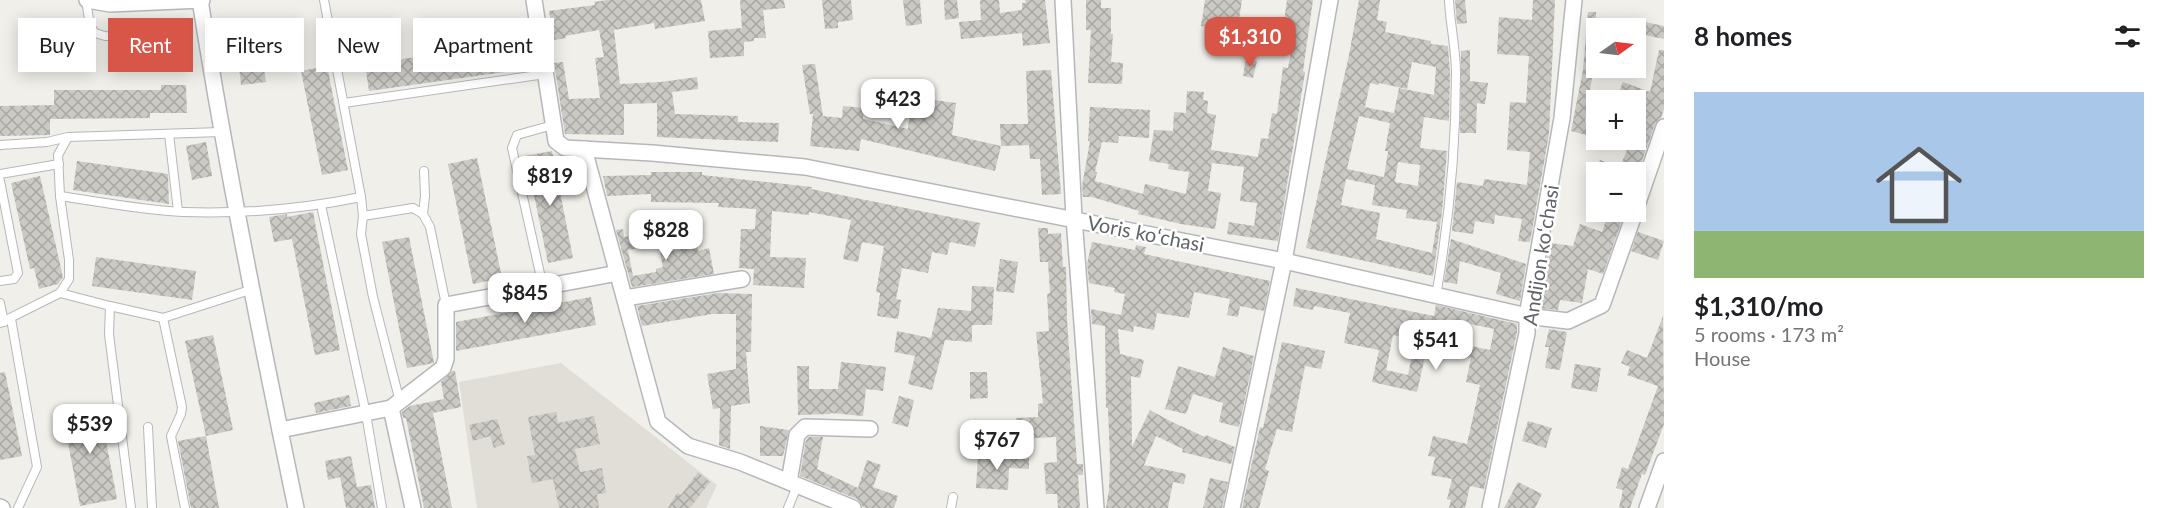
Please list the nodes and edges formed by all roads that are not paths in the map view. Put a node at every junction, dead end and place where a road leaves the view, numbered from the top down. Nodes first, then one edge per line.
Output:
1 (87, 0) edge
2 (201, 0) edge
3 (324, 0) edge
4 (534, 0) edge
5 (1063, 0) edge
6 (1330, 0) edge
7 (1449, 0) edge
8 (1574, 0) edge
9 (108, 36) edge
10 (545, 74) junction
11 (344, 103) junction
12 (553, 125) junction
13 (1664, 128) edge
14 (221, 132) junction
15 (169, 134) junction
16 (68, 137) junction
17 (0, 145) edge
18 (584, 149) junction
19 (59, 164) junction
20 (424, 171) dead end
21 (0, 174) edge
22 (1646, 180) edge
23 (0, 182) edge
24 (60, 196) junction
25 (361, 196) junction
26 (321, 205) junction
27 (236, 211) junction
28 (178, 212) junction
29 (423, 214) junction
30 (363, 216) junction
31 (1074, 218) junction
32 (1631, 222) edge
33 (1284, 261) junction
34 (618, 273) junction
35 (742, 279) dead end
36 (0, 281) edge
37 (543, 287) junction
38 (253, 289) junction
39 (60, 293) junction
40 (1436, 296) junction
41 (625, 298) junction
42 (0, 303) edge
43 (446, 305) junction
44 (110, 306) junction
45 (1527, 316) junction
46 (163, 318) junction
47 (5, 322) edge
48 (395, 405) junction
49 (366, 414) junction
50 (148, 428) dead end
51 (870, 429) dead end
52 (280, 430) junction
53 (1664, 461) edge
54 (791, 483) junction
55 (953, 497) dead end
56 (826, 503) edge
57 (18, 508) edge
58 (131, 508) edge
59 (152, 508) edge
60 (184, 508) edge
61 (296, 508) edge
62 (382, 508) edge
63 (413, 508) edge
64 (788, 508) edge
65 (853, 508) edge
66 (951, 508) edge
67 (1096, 508) edge
68 (1232, 508) edge
69 (1490, 508) edge
70 (1647, 508) edge

1 - 2 street
1 - 9 lane
2 - 14 street
3 - 11 lane
4 - 10 street
5 - 31 street
6 - 33 street
7 - 40 lane
8 - 45 street, Andijon koʻchasi
10 - 11 lane
10 - 12 street
11 - 25 lane
12 - 18 street, Voris koʻchasi
12 - 37 lane
13 - 22 street, Voris koʻchasi
14 - 15 lane
14 - 27 street
15 - 16 lane
15 - 28 lane
16 - 17 lane
16 - 19 lane
18 - 31 street, Voris koʻchasi
18 - 34 street
19 - 21 lane
19 - 24 lane
20 - 29 lane
23 - 36 lane
24 - 28 lane
24 - 39 lane
25 - 26 lane
25 - 30 lane
26 - 27 lane
26 - 49 lane
27 - 28 lane
27 - 38 street
29 - 30 lane
29 - 43 lane
30 - 48 lane
31 - 33 street, Voris koʻchasi
31 - 67 street
32 - 45 street, Voris koʻchasi
33 - 40 street, Voris koʻchasi
33 - 68 street
34 - 37 street
34 - 41 street
35 - 41 street
37 - 43 street
38 - 46 lane
38 - 52 street
39 - 44 lane
39 - 47 lane
40 - 45 street, Voris koʻchasi
41 - 54 street
42 - 47 lane
43 - 48 street
44 - 46 lane
44 - 58 lane
45 - 69 street, Andijon koʻchasi
46 - 60 lane
47 - 57 lane
48 - 49 street
48 - 63 street
49 - 52 street
49 - 62 lane
50 - 59 lane
51 - 54 street
52 - 61 street
53 - 70 street
54 - 56 street
54 - 64 lane
55 - 66 lane
56 - 65 street

